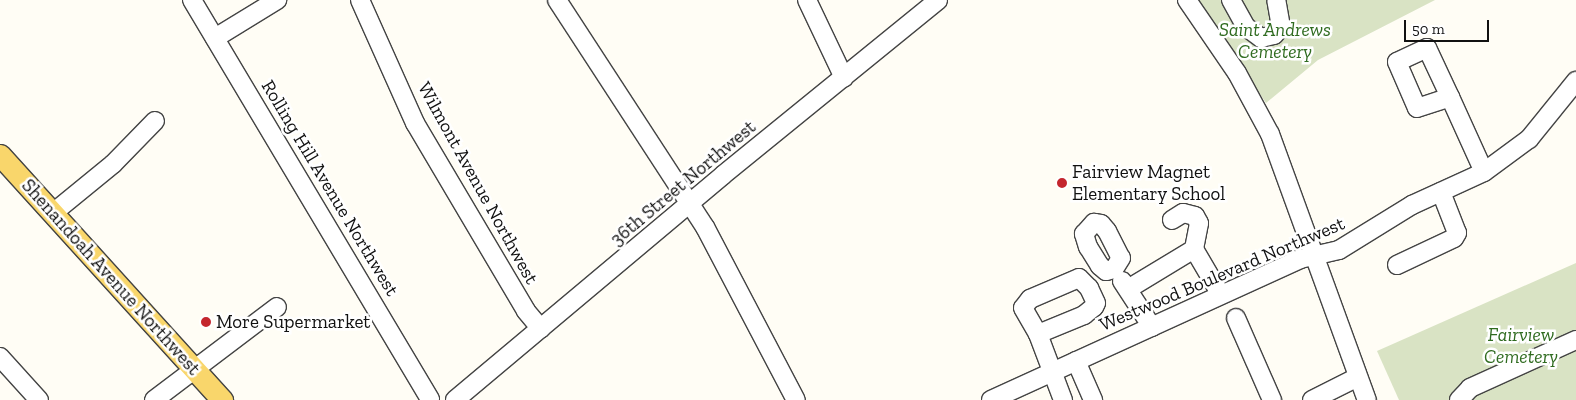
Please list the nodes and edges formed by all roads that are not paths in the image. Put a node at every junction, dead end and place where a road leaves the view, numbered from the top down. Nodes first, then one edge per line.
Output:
1 (192, 0) edge
2 (277, 0) edge
3 (360, 0) edge
4 (556, 0) edge
5 (807, 0) edge
6 (938, 0) edge
7 (1187, 0) edge
8 (1231, 0) edge
9 (1276, 0) edge
10 (214, 38) junction
11 (844, 78) junction
12 (1576, 81) edge
13 (1450, 97) dead end
14 (155, 121) dead end
15 (0, 155) edge
16 (1484, 172) junction
17 (1440, 192) junction
18 (690, 204) junction
19 (54, 213) junction
20 (1172, 220) dead end
21 (1194, 248) junction
22 (1315, 256) junction
23 (1397, 265) dead end
24 (1114, 269) dead end
25 (1128, 289) junction
26 (1221, 295) junction
27 (277, 306) dead end
28 (1236, 318) dead end
29 (1152, 327) junction
30 (541, 329) junction
31 (1038, 334) dead end
32 (1576, 340) edge
33 (0, 357) edge
34 (1076, 361) junction
35 (194, 369) junction
36 (1053, 372) junction
37 (1358, 377) junction
38 (39, 400) edge
39 (154, 400) edge
40 (222, 400) edge
41 (430, 400) edge
42 (455, 400) edge
43 (796, 400) edge
44 (991, 400) edge
45 (1063, 400) edge
46 (1093, 400) edge
47 (1272, 400) edge
48 (1312, 400) edge
49 (1367, 400) edge
50 (1459, 400) edge

1 - 10 street, Rolling Hill Avenue Northwest
2 - 10 street
3 - 30 street, Wilmont Avenue Northwest
4 - 18 street
5 - 11 street
6 - 11 street, 36th Street Northwest
7 - 22 street
8 - 9 street
10 - 41 street, Rolling Hill Avenue Northwest
11 - 18 street, 36th Street Northwest
12 - 16 street, Westwood Boulevard Northwest
13 - 16 street
14 - 19 street
15 - 19 main road, Shenandoah Avenue Northwest
16 - 17 street, Westwood Boulevard Northwest
17 - 22 street, Westwood Boulevard Northwest
17 - 23 street
18 - 30 street, 36th Street Northwest
18 - 43 street
19 - 35 main road, Shenandoah Avenue Northwest
20 - 21 street
21 - 25 street
21 - 26 street
22 - 26 street, Westwood Boulevard Northwest
22 - 37 street
24 - 25 street
25 - 29 street
26 - 29 street, Westwood Boulevard Northwest
27 - 35 street
28 - 47 street
29 - 34 street, Westwood Boulevard Northwest
30 - 42 street, 36th Street Northwest
31 - 36 street
32 - 50 street
33 - 38 street
34 - 36 street, Westwood Boulevard Northwest
34 - 46 street
35 - 39 street
35 - 40 main road, Shenandoah Avenue Northwest
36 - 44 street, Westwood Boulevard Northwest
36 - 45 street
37 - 48 street
37 - 49 street

